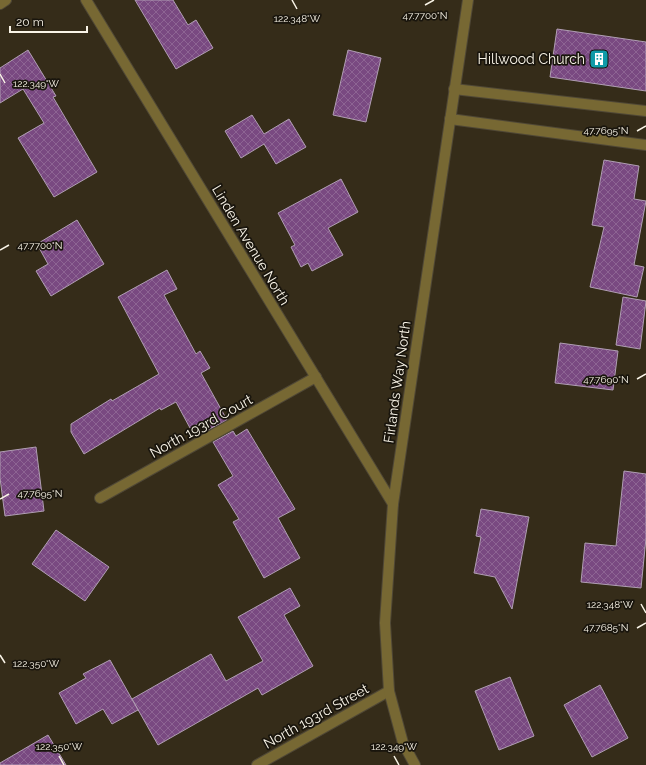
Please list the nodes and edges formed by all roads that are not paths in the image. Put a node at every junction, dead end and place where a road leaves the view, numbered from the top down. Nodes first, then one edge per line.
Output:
1 (6, 0) edge
2 (86, 0) edge
3 (468, 0) edge
4 (0, 4) edge
5 (454, 89) junction
6 (646, 111) edge
7 (450, 119) junction
8 (646, 146) edge
9 (316, 377) junction
10 (100, 498) dead end
11 (393, 504) junction
12 (389, 691) junction
13 (257, 765) edge
14 (415, 765) edge

1 - 4 street
2 - 9 street, Linden Avenue North
3 - 5 street, Firlands Way North
5 - 6 street
5 - 7 street, Firlands Way North
7 - 8 street
7 - 11 street, Firlands Way North
9 - 10 street, North 193rd Court
9 - 11 street, Linden Avenue North
11 - 12 street, Firlands Way North
12 - 13 street, North 193rd Street
12 - 14 street, Firlands Way North

